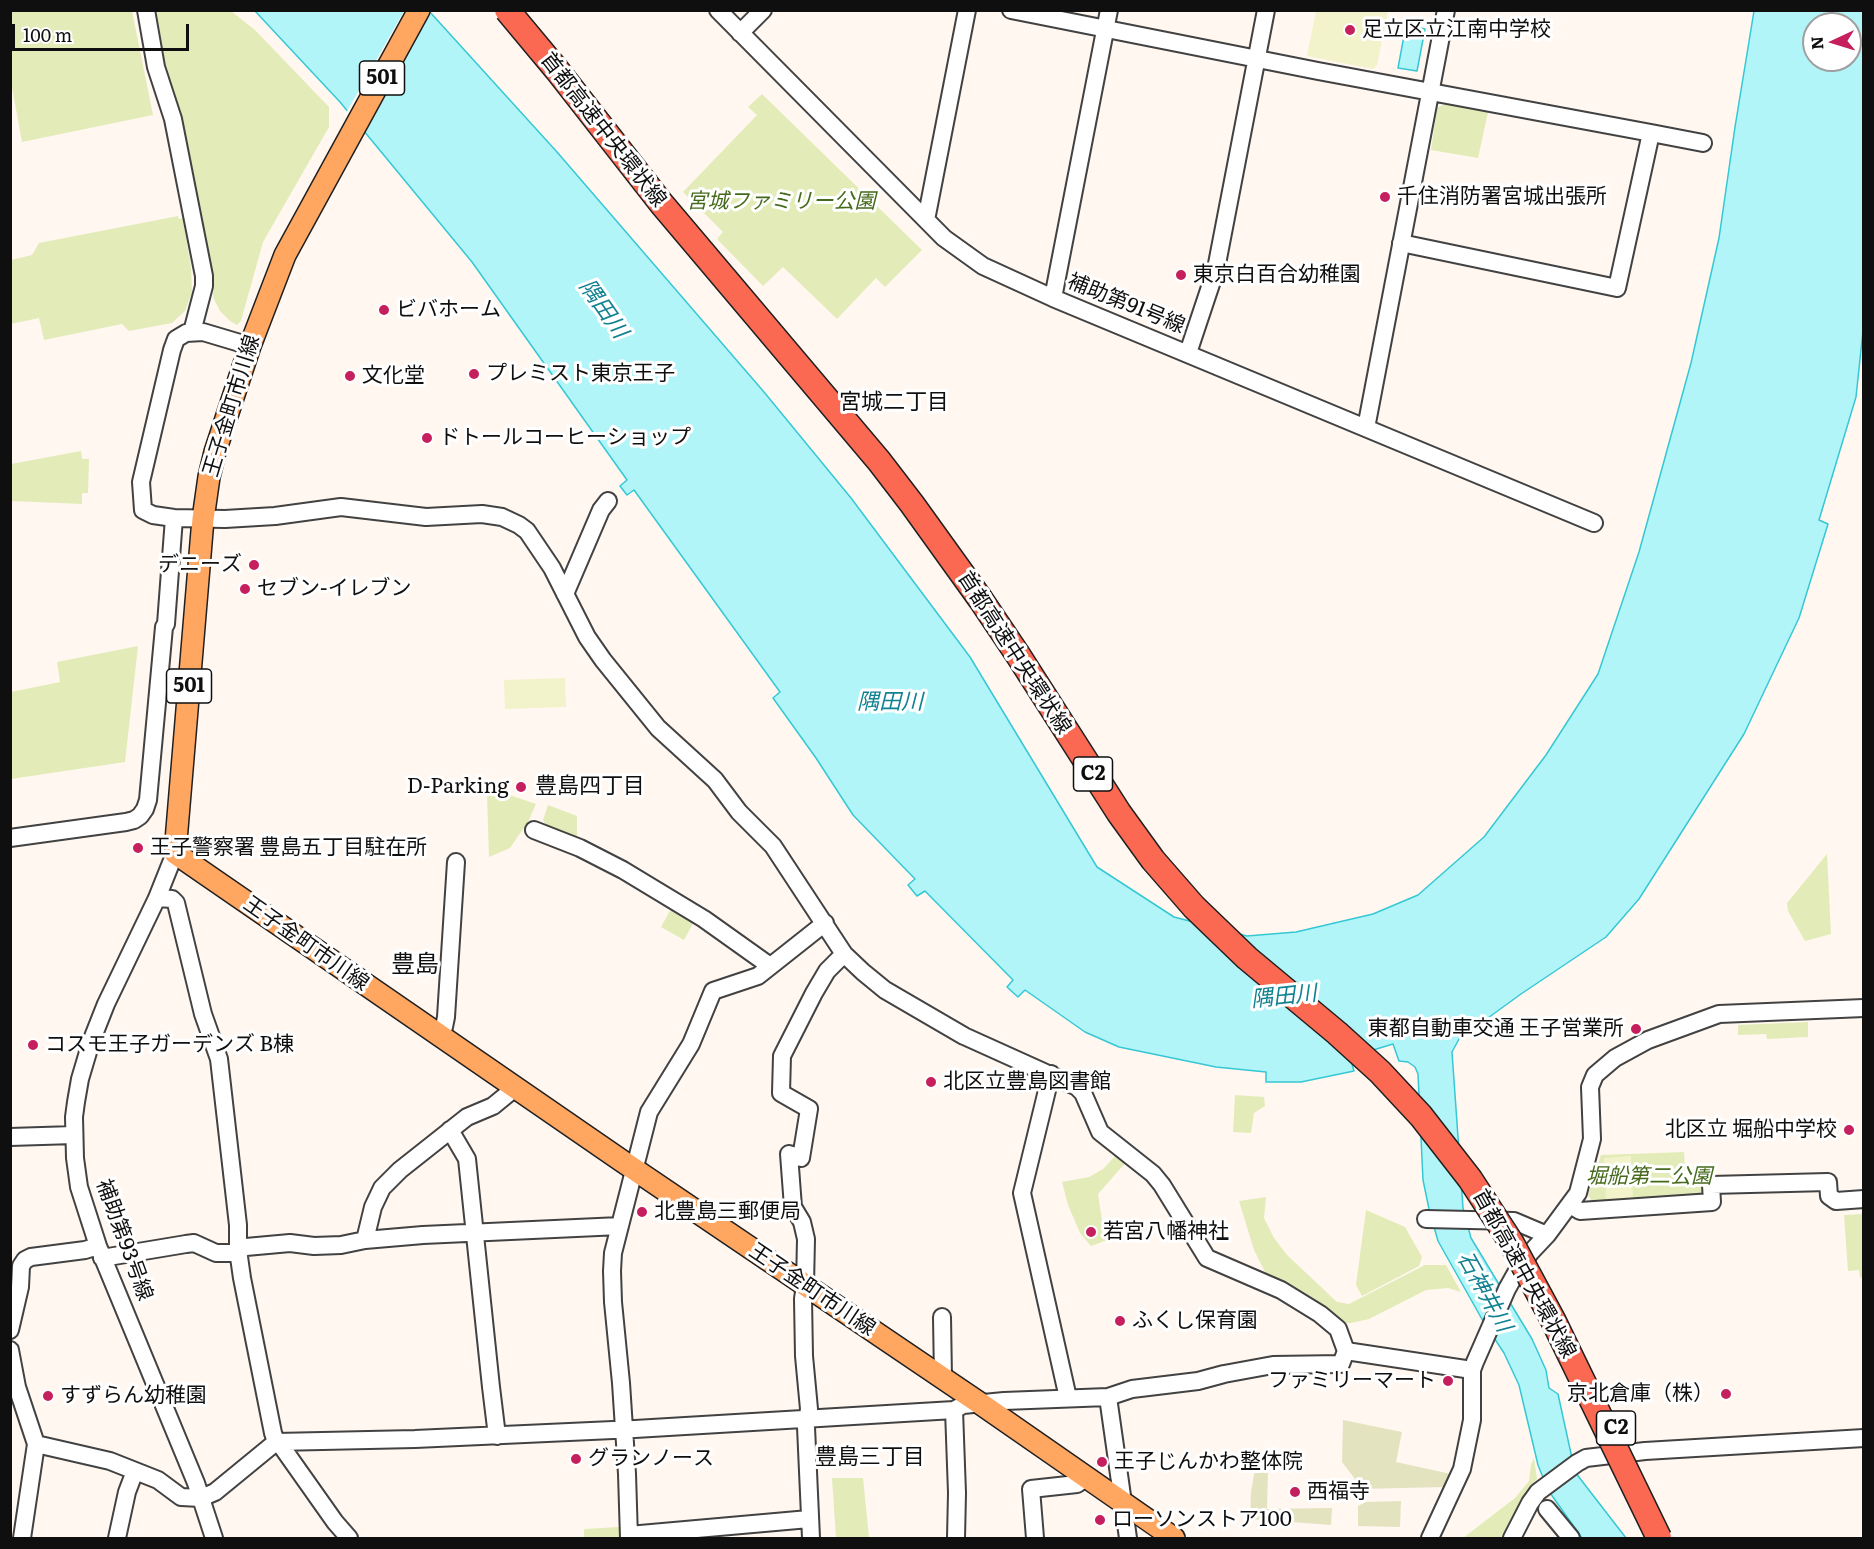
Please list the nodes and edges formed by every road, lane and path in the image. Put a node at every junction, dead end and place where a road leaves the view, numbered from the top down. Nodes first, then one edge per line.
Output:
1 (146, 10) edge
2 (419, 10) edge
3 (501, 10) edge
4 (507, 10) edge
5 (718, 10) edge
6 (764, 10) edge
7 (967, 10) edge
8 (1011, 10) edge
9 (1109, 10) edge
10 (1266, 10) edge
11 (1446, 10) edge
12 (1106, 28) junction
13 (740, 33) junction
14 (1257, 59) junction
15 (1431, 92) junction
16 (1651, 133) junction
17 (1702, 142) dead end
18 (926, 220) junction
19 (1401, 243) junction
20 (1053, 298) junction
21 (192, 332) junction
22 (250, 346) junction
23 (1188, 353) junction
24 (1366, 428) junction
25 (608, 501) dead end
26 (174, 518) junction
27 (203, 519) junction
28 (1594, 523) dead end
29 (565, 594) junction
30 (534, 830) dead end
31 (10, 838) edge
32 (175, 853) junction
33 (456, 862) dead end
34 (158, 898) junction
35 (825, 923) junction
36 (844, 954) junction
37 (771, 966) junction
38 (1863, 1008) edge
39 (439, 1036) junction
40 (1051, 1074) junction
41 (515, 1088) junction
42 (450, 1130) junction
43 (74, 1135) junction
44 (10, 1137) edge
45 (635, 1170) junction
46 (1863, 1199) edge
47 (1570, 1205) junction
48 (1426, 1219) dead end
49 (620, 1226) junction
50 (474, 1232) junction
51 (1547, 1235) junction
52 (365, 1240) junction
53 (238, 1250) junction
54 (100, 1252) junction
55 (805, 1285) junction
56 (942, 1317) dead end
57 (1553, 1320) junction
58 (10, 1330) edge
59 (10, 1350) edge
60 (1346, 1351) junction
61 (1474, 1366) junction
62 (943, 1378) junction
63 (1108, 1397) junction
64 (1068, 1398) junction
65 (981, 1404) junction
66 (17, 1407) edge
67 (954, 1410) junction
68 (807, 1418) junction
69 (624, 1430) junction
70 (497, 1436) junction
71 (1863, 1438) edge
72 (276, 1442) junction
73 (36, 1444) junction
74 (135, 1471) junction
75 (1085, 1478) junction
76 (201, 1498) junction
77 (1122, 1504) junction
78 (1547, 1509) dead end
79 (809, 1519) junction
80 (629, 1537) edge
81 (22, 1539) edge
82 (117, 1539) edge
83 (214, 1539) edge
84 (349, 1539) edge
85 (811, 1539) edge
86 (956, 1539) edge
87 (1035, 1539) edge
88 (1128, 1539) edge
89 (1174, 1539) edge
90 (1430, 1539) edge
91 (1512, 1539) edge
92 (1571, 1539) edge
93 (1641, 1539) edge
94 (1659, 1539) edge
95 (1674, 1539) edge

1 - 21 street
2 - 22 main road, 王子金町市川線 / 501
3 - 93 highway, 首都高速中央環状線 / C2, bridge
4 - 57 highway, 首都高速中央環状線 / C2, bridge
5 - 13 street, 補助第91号線
6 - 13 street
7 - 18 street
8 - 12 street
9 - 12 street
10 - 14 street
11 - 15 street
12 - 14 street
12 - 20 street
13 - 18 street, 補助第91号線
14 - 15 street
14 - 23 street
15 - 16 street
15 - 19 street
16 - 17 street
16 - 19 street
18 - 20 street, 補助第91号線
19 - 24 street
20 - 23 street, 補助第91号線
21 - 22 street
21 - 26 street
22 - 27 main road, 王子金町市川線 / 501
23 - 24 street, 補助第91号線
24 - 28 street, 補助第91号線
25 - 29 street
26 - 27 street
26 - 31 street
27 - 29 street
27 - 32 main road, 王子金町市川線 / 501
29 - 35 street
30 - 37 street
32 - 34 street, 補助第93号線
32 - 39 main road, 王子金町市川線
33 - 39 street
34 - 43 street, 補助第93号線
34 - 53 street
35 - 36 street
35 - 37 street
36 - 40 street
36 - 55 street
37 - 45 street
38 - 47 street
39 - 41 main road, 王子金町市川線
40 - 60 street
40 - 64 street
41 - 42 street
41 - 45 main road, 王子金町市川線
42 - 50 street
42 - 52 street
43 - 44 street
43 - 54 street, 補助第93号線
45 - 49 street
45 - 55 main road, 王子金町市川線
46 - 47 street
47 - 51 street
48 - 51 street
49 - 50 street
49 - 69 street
50 - 52 street
50 - 70 street
51 - 61 street
52 - 53 street
53 - 54 street
53 - 72 street
54 - 58 street
54 - 76 street, 補助第93号線
55 - 62 main road, 王子金町市川線
55 - 68 street
56 - 62 street
57 - 94 highway, 首都高速中央環状線 / C2, bridge
57 - 95 highway, C2, bridge
59 - 66 street
60 - 61 street
60 - 63 street
61 - 90 street
62 - 65 main road, 王子金町市川線
63 - 64 street
63 - 77 street
64 - 65 street
65 - 67 street
65 - 75 main road, 王子金町市川線
66 - 73 street
67 - 68 street
67 - 86 street
68 - 69 street
68 - 79 street
69 - 70 street
69 - 80 street
70 - 72 street
71 - 91 street
72 - 76 street
72 - 84 street
73 - 74 street
73 - 81 street
74 - 76 street
74 - 82 street
75 - 77 main road, 王子金町市川線
75 - 87 street
76 - 83 street, 補助第93号線
77 - 88 street
77 - 89 main road, 王子金町市川線
78 - 92 street
79 - 80 street
79 - 85 street

